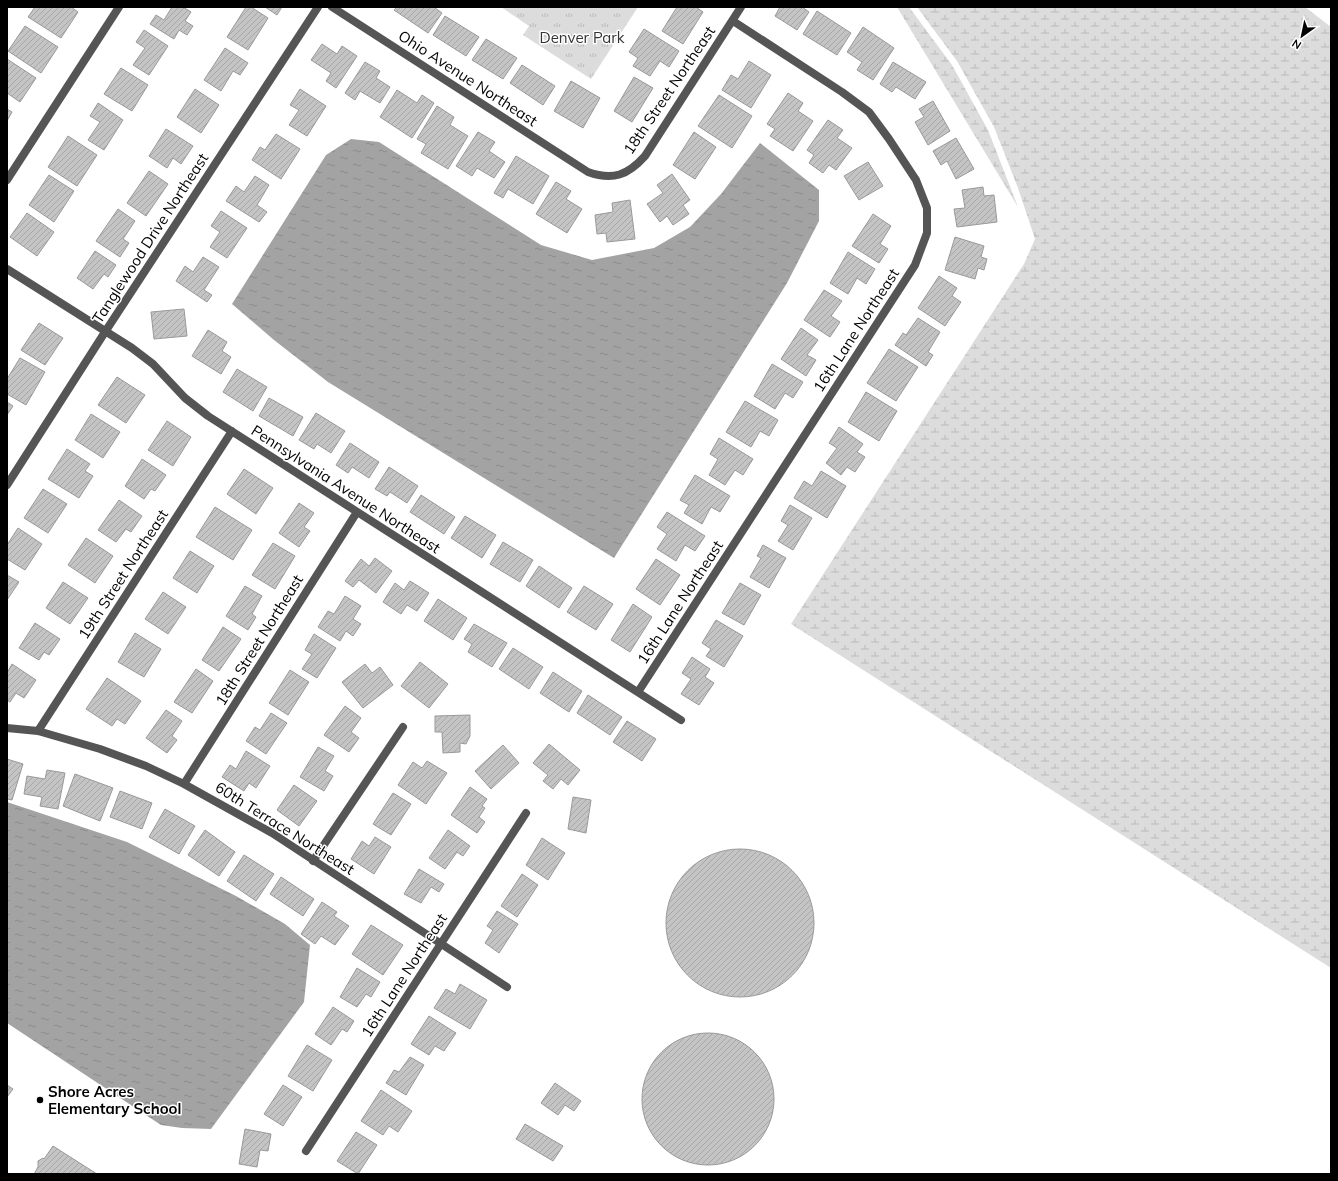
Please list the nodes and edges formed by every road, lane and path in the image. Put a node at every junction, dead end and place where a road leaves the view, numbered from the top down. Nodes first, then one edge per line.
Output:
1 (119, 7) edge
2 (318, 7) edge
3 (332, 7) edge
4 (741, 7) edge
5 (733, 20) junction
6 (588, 172) joint
7 (7, 180) edge
8 (7, 269) edge
9 (105, 332) junction
10 (232, 431) junction
11 (7, 485) edge
12 (357, 512) junction
13 (638, 692) junction
14 (681, 720) dead end
15 (403, 727) dead end
16 (7, 728) edge
17 (38, 731) junction
18 (184, 784) junction
19 (526, 813) dead end
20 (313, 861) junction
21 (441, 944) junction
22 (507, 987) dead end
23 (306, 1151) dead end

1 - 7 street
2 - 9 street, Tanglewood Drive Northeast
3 - 6 street, Ohio Avenue Northeast
4 - 5 street, 18th Street Northeast
5 - 6 street, 18th Street Northeast
5 - 13 street, 16th Lane Northeast
8 - 9 street, Pennsylvania Avenue Northeast
9 - 10 street, Pennsylvania Avenue Northeast
9 - 11 street, Tanglewood Drive Northeast
10 - 12 street, Pennsylvania Avenue Northeast
10 - 17 street, 19th Street Northeast
12 - 13 street, Pennsylvania Avenue Northeast
12 - 18 street, 18th Street Northeast
13 - 14 street, Pennsylvania Avenue Northeast
15 - 20 street
16 - 17 street, 60th Terrace Northeast
17 - 18 street, 60th Terrace Northeast
18 - 20 street, 60th Terrace Northeast
19 - 21 street, 16th Lane Northeast
20 - 21 street, 60th Terrace Northeast
21 - 22 street, 60th Terrace Northeast
21 - 23 street, 16th Lane Northeast

